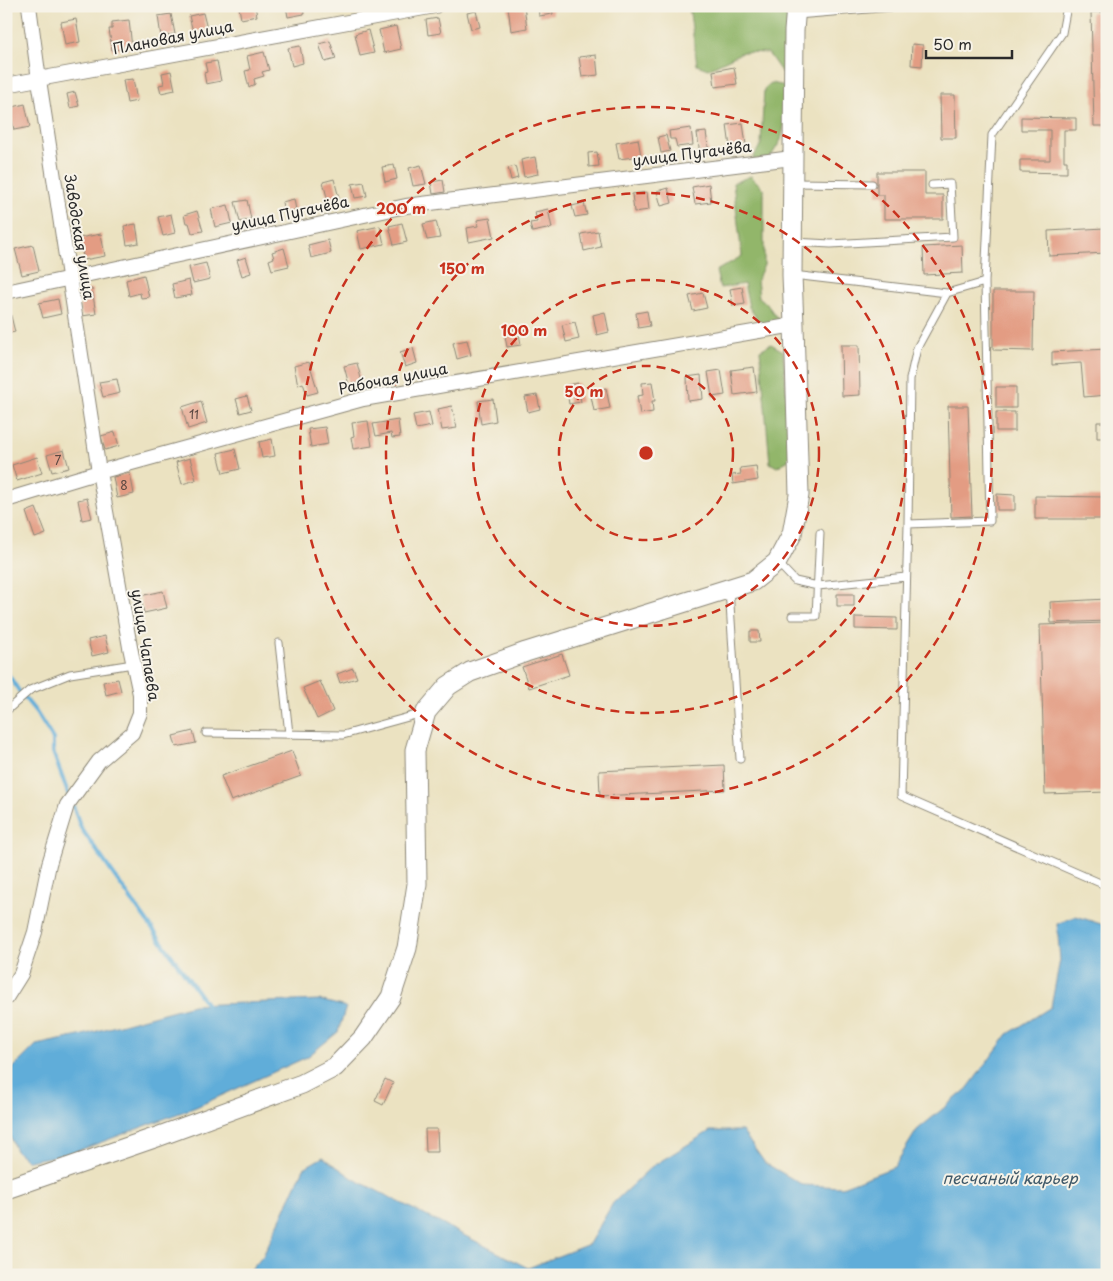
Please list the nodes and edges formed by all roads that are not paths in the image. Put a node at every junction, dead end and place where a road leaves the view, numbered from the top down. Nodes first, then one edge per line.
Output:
1 (29, 6) edge
2 (435, 6) edge
3 (904, 6) edge
4 (1067, 6) edge
5 (796, 10) edge
6 (39, 80) junction
7 (6, 85) edge
8 (792, 158) junction
9 (792, 183) junction
10 (872, 184) dead end
11 (932, 184) dead end
12 (792, 242) junction
13 (792, 275) junction
14 (69, 278) junction
15 (986, 282) junction
16 (6, 292) edge
17 (947, 293) junction
18 (794, 325) junction
19 (99, 472) junction
20 (6, 500) edge
21 (908, 524) junction
22 (820, 533) dead end
23 (777, 562) junction
24 (906, 577) junction
25 (818, 586) junction
26 (729, 588) junction
27 (792, 616) dead end
28 (279, 642) dead end
29 (133, 664) junction
30 (6, 710) edge
31 (426, 712) junction
32 (206, 733) dead end
33 (289, 734) junction
34 (740, 759) dead end
35 (1107, 886) edge
36 (6, 998) edge
37 (6, 1189) edge

1 - 6 street, Заводская улица
2 - 6 street, Плановая улица
3 - 5 lane
4 - 15 lane
5 - 8 street
6 - 7 street, Плановая улица
6 - 14 street, Заводская улица
8 - 9 street
8 - 14 street, улица Пугачёва
9 - 10 lane
9 - 12 street
11 - 12 lane
12 - 13 street
13 - 17 lane
13 - 18 street
14 - 16 street, улица Пугачёва
14 - 19 street, Заводская улица
15 - 17 lane
15 - 21 lane
17 - 21 lane
18 - 19 street, Рабочая улица
18 - 23 street
19 - 20 street, Рабочая улица
19 - 29 street, улица Чапаева
21 - 24 lane
22 - 25 lane
23 - 25 lane
23 - 26 street
24 - 25 lane
24 - 35 lane
25 - 27 lane
26 - 31 street
26 - 34 lane
28 - 33 lane
29 - 30 lane
29 - 36 street, улица Чапаева
31 - 33 lane
31 - 37 street
32 - 33 lane

